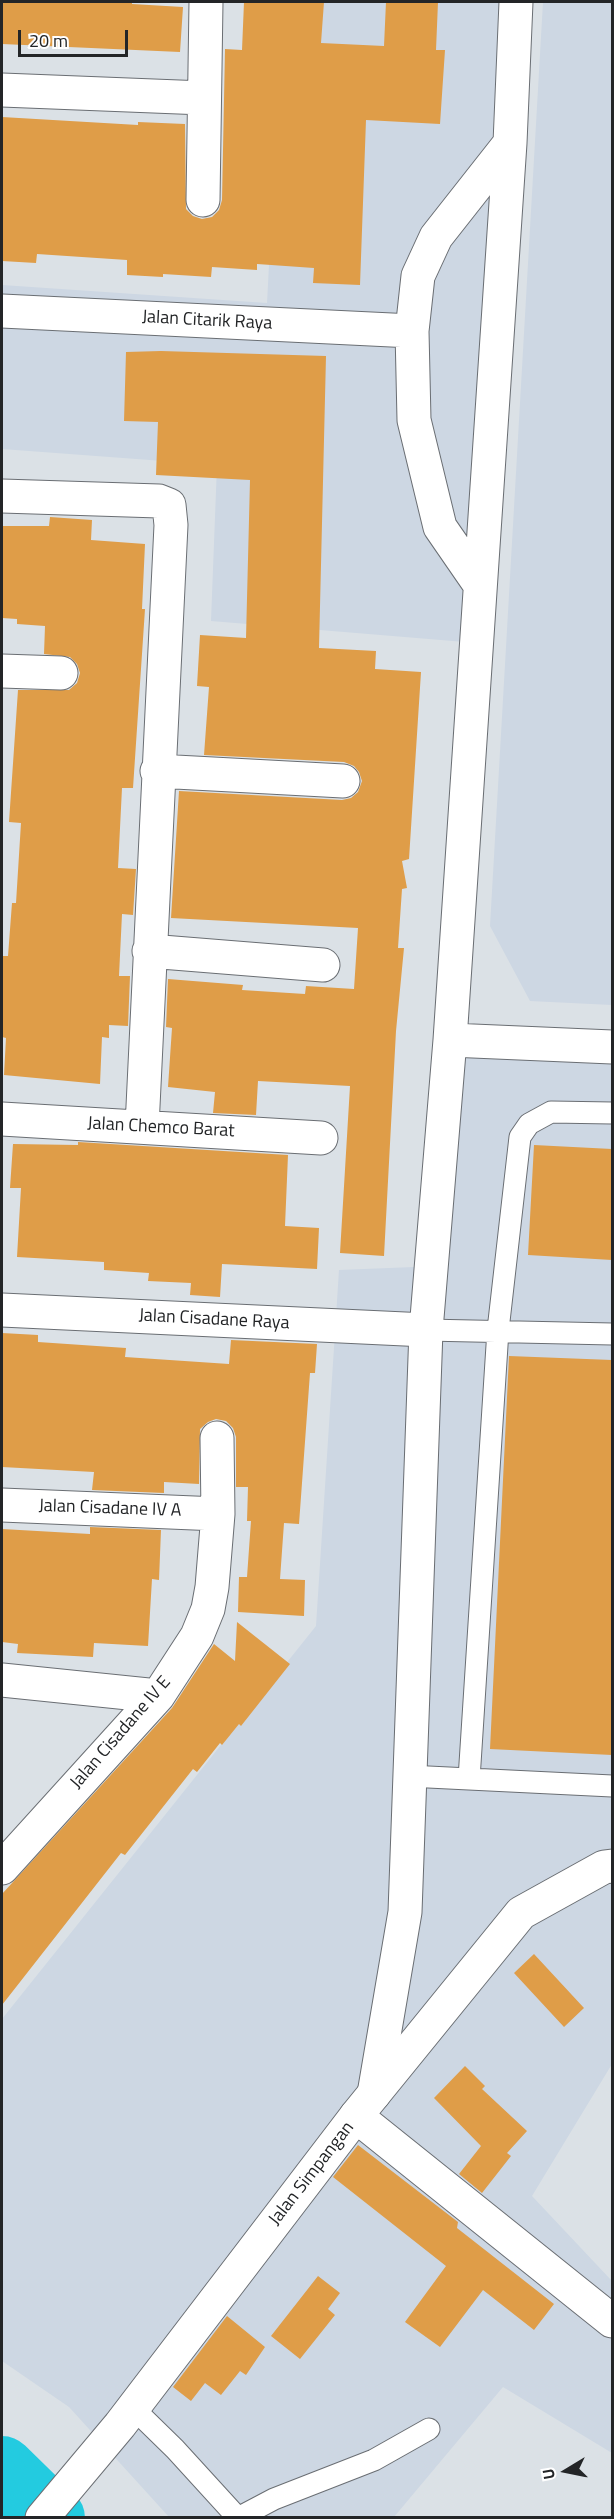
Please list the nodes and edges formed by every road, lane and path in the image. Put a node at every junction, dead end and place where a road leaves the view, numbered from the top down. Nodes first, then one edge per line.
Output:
1 (206, 2) edge
2 (516, 2) edge
3 (2, 90) edge
4 (204, 98) junction
5 (510, 143) junction
6 (203, 200) dead end
7 (2, 311) edge
8 (412, 331) junction
9 (2, 496) edge
10 (480, 585) junction
11 (2, 671) edge
12 (61, 673) dead end
13 (157, 771) junction
14 (343, 781) dead end
15 (149, 951) junction
16 (323, 965) dead end
17 (450, 1040) junction
18 (612, 1047) edge
19 (612, 1113) edge
20 (2, 1119) edge
21 (142, 1127) junction
22 (321, 1138) dead end
23 (2, 1310) edge
24 (426, 1330) junction
25 (498, 1330) junction
26 (612, 1334) edge
27 (218, 1438) dead end
28 (2, 1505) edge
29 (218, 1514) junction
30 (2, 1680) edge
31 (158, 1696) junction
32 (408, 1776) junction
33 (469, 1779) junction
34 (612, 1786) edge
35 (612, 1866) edge
36 (2, 1868) edge
37 (365, 2105) junction
38 (612, 2321) edge
39 (126, 2416) junction
40 (429, 2429) dead end
41 (42, 2517) edge

1 - 4 street
2 - 5 street
3 - 4 street
4 - 6 street
5 - 8 street
5 - 10 street
7 - 8 street, Jalan Citarik Raya
8 - 10 street
9 - 13 street
10 - 17 street
11 - 12 street
13 - 14 street
13 - 15 street
15 - 16 street
15 - 21 street
17 - 18 street
17 - 24 street
19 - 25 lane
20 - 21 street, Jalan Chemco Barat
21 - 22 street, Jalan Chemco Barat
23 - 24 street, Jalan Cisadane Raya
24 - 25 lane
24 - 32 street
25 - 26 lane
25 - 33 lane
27 - 29 street, Jalan Cisadane IV E
28 - 29 street, Jalan Cisadane IV A
29 - 31 street, Jalan Cisadane IV E
30 - 31 street
31 - 36 street, Jalan Cisadane IV E
32 - 33 lane
32 - 37 street
33 - 34 lane
35 - 37 street, Jalan Simpangan
37 - 38 street
37 - 39 street, Jalan Simpangan
39 - 40 lane
39 - 41 street, Jalan Simpangan

